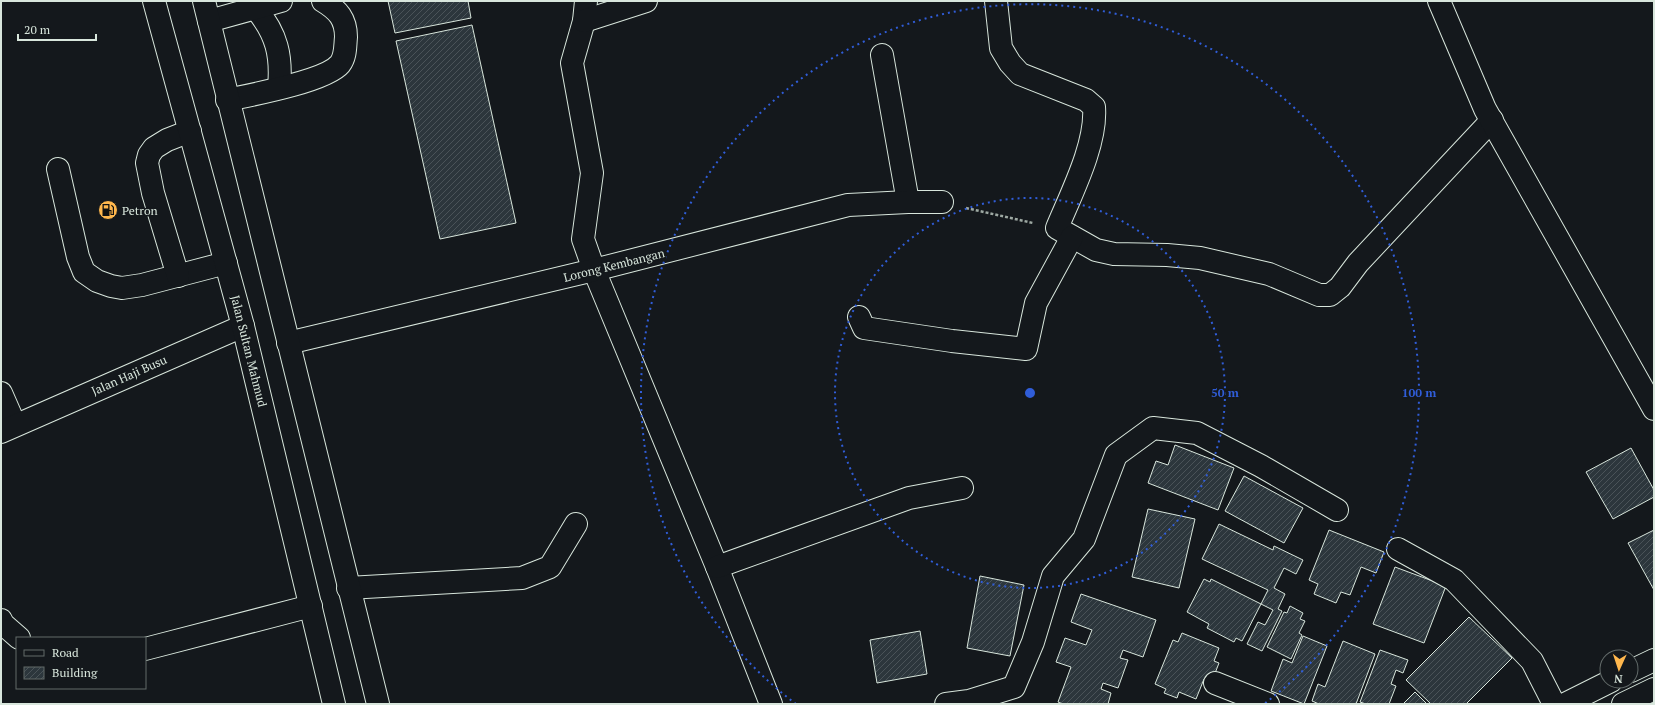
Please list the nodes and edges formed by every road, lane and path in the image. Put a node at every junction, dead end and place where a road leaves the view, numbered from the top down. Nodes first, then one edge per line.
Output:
1 (154, 1) edge
2 (282, 1) edge
3 (323, 1) edge
4 (646, 1) edge
5 (996, 1) edge
6 (1439, 1) edge
7 (256, 9) junction
8 (207, 11) edge
9 (585, 11) edge
10 (882, 55) dead end
11 (280, 88) junction
12 (227, 100) junction
13 (1492, 120) junction
14 (190, 131) junction
15 (58, 168) dead end
16 (908, 202) junction
17 (942, 202) joint
18 (1065, 233) junction
19 (226, 263) junction
20 (594, 270) junction
21 (178, 276) junction
22 (859, 317) dead end
23 (243, 326) junction
24 (288, 343) junction
25 (1, 393) edge
26 (1654, 409) edge
27 (8, 428) edge
28 (962, 488) dead end
29 (1337, 510) dead end
30 (576, 524) dead end
31 (1398, 549) dead end
32 (718, 567) junction
33 (348, 588) junction
34 (311, 606) junction
35 (1, 620) edge
36 (18, 637) edge
37 (146, 649) edge
38 (1654, 660) edge
39 (1639, 667) edge
40 (1215, 682) dead end
41 (1599, 687) edge
42 (1654, 689) edge
43 (334, 704) edge
44 (378, 704) edge
45 (771, 704) edge
46 (946, 704) edge
47 (1268, 704) edge
48 (1554, 704) edge
49 (1565, 704) edge
50 (1623, 704) edge

1 - 14 main road, Jalan Sultan Mahmud
2 - 7 main road
3 - 11 main road
4 - 9 main road
5 - 18 main road
6 - 13 main road
7 - 8 main road
7 - 11 main road
8 - 12 main road
9 - 20 main road
10 - 16 main road
11 - 12 main road
12 - 24 main road
13 - 18 main road
13 - 26 main road
14 - 19 main road, Jalan Sultan Mahmud
14 - 21 main road
15 - 21 main road
16 - 17 main road, Lorong Kembangan
16 - 20 main road, Lorong Kembangan
17 - 18 path
18 - 22 main road
19 - 21 main road
19 - 23 main road, Jalan Sultan Mahmud
20 - 24 main road, Lorong Kembangan
20 - 32 main road
23 - 27 main road, Jalan Haji Busu
23 - 34 main road, Jalan Sultan Mahmud
24 - 33 main road
25 - 27 main road, Jalan Haji Busu
28 - 32 main road
29 - 46 main road
30 - 33 main road
31 - 48 main road
32 - 45 main road
33 - 44 main road
34 - 37 main road
34 - 43 main road, Jalan Sultan Mahmud
35 - 36 main road
38 - 39 main road
40 - 47 main road
41 - 49 main road
42 - 50 main road

